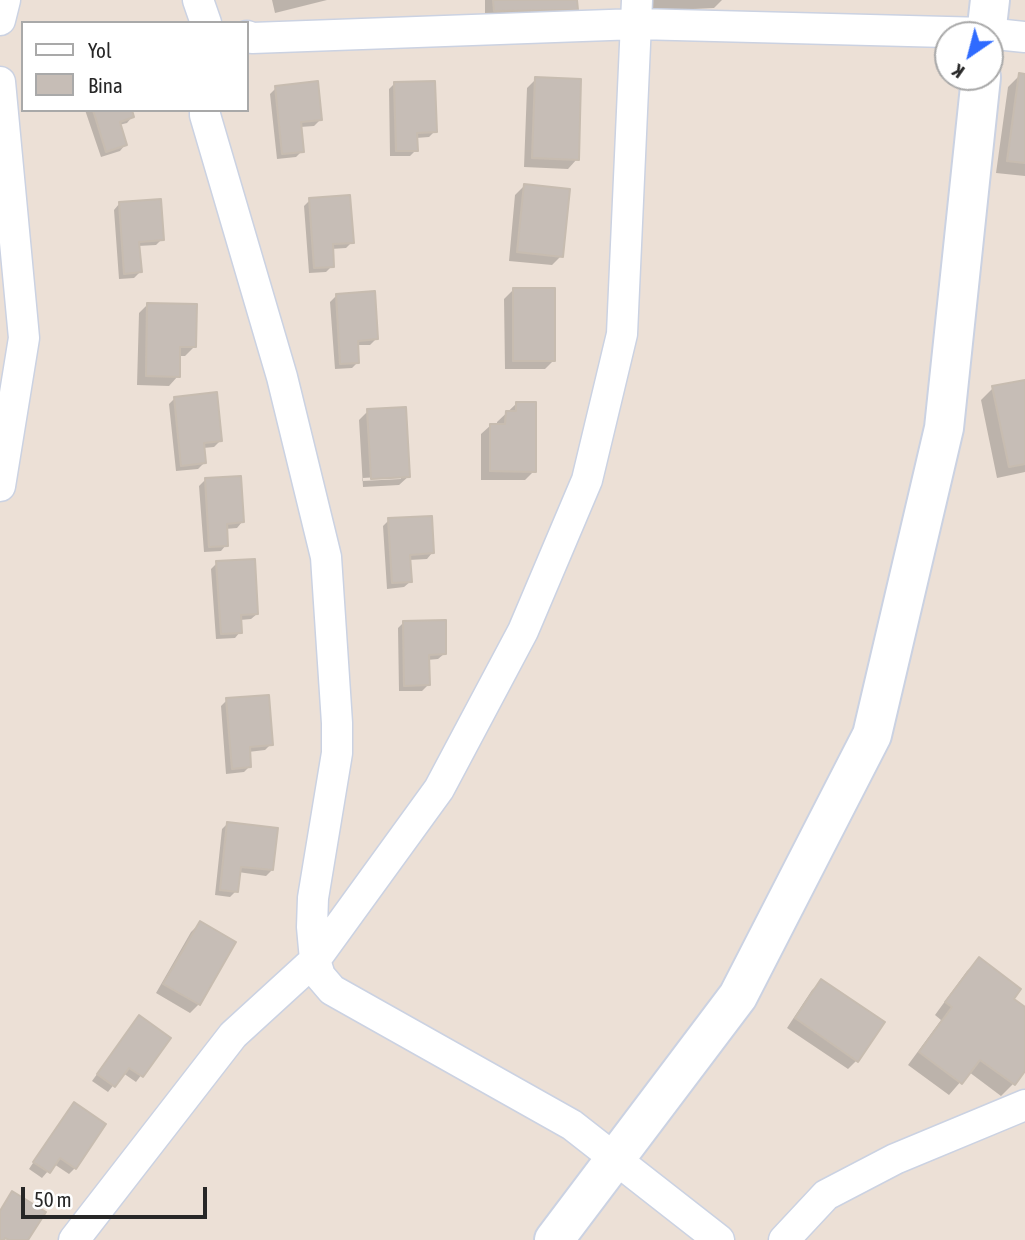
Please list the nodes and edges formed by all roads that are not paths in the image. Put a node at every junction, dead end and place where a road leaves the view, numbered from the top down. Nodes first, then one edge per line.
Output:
1 (198, 0) edge
2 (637, 12) edge
3 (205, 21) edge
4 (934, 21) edge
5 (1004, 29) edge
6 (248, 36) edge
7 (1025, 37) edge
8 (0, 82) edge
9 (980, 91) edge
10 (205, 112) edge
11 (0, 486) edge
12 (315, 960) junction
13 (1025, 1105) edge
14 (615, 1159) junction
15 (74, 1240) edge
16 (554, 1240) edge
17 (719, 1240) edge
18 (784, 1240) edge

1 - 3 street
2 - 4 street
2 - 6 street
2 - 12 street
5 - 7 street
8 - 11 street
9 - 14 street
10 - 12 street
12 - 14 street
12 - 15 street
13 - 18 street
14 - 16 street
14 - 17 street

